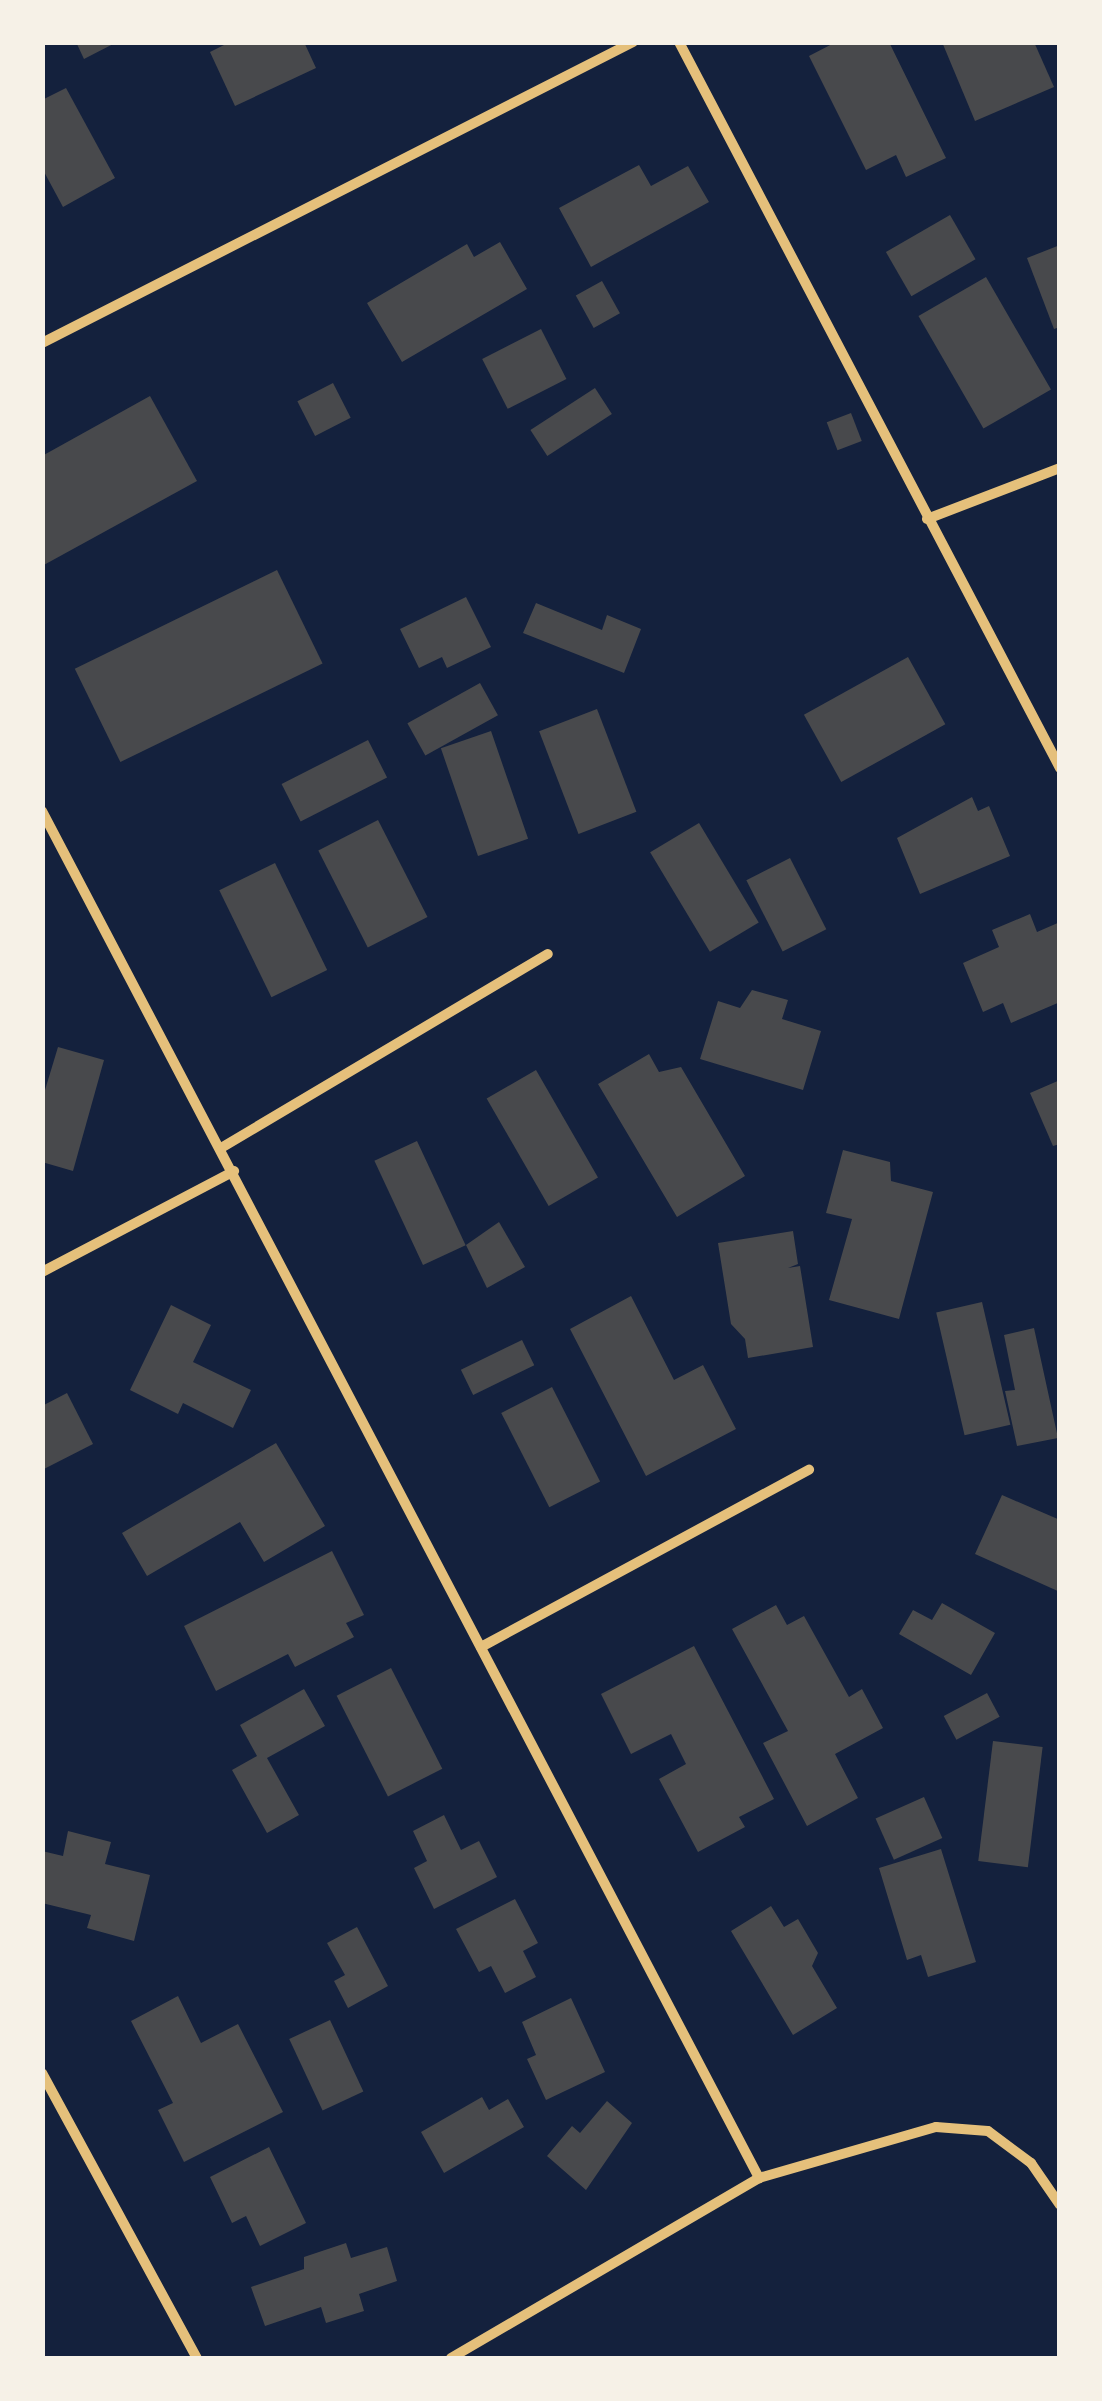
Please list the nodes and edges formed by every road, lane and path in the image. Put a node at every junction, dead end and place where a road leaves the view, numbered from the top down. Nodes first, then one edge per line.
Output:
1 (633, 42) edge
2 (679, 42) edge
3 (42, 343) edge
4 (1060, 468) edge
5 (927, 519) junction
6 (1060, 768) edge
7 (42, 811) edge
8 (548, 954) dead end
9 (221, 1148) junction
10 (234, 1171) junction
11 (42, 1272) edge
12 (809, 1470) dead end
13 (481, 1647) junction
14 (42, 2073) edge
15 (759, 2178) junction
16 (1060, 2205) edge
17 (197, 2358) edge
18 (451, 2358) edge

1 - 3 street
2 - 5 street
4 - 5 street
5 - 6 street
7 - 9 street
8 - 9 street
9 - 10 street
10 - 11 street
10 - 13 street
12 - 13 street
13 - 15 street
14 - 17 street
15 - 16 street
15 - 18 street

